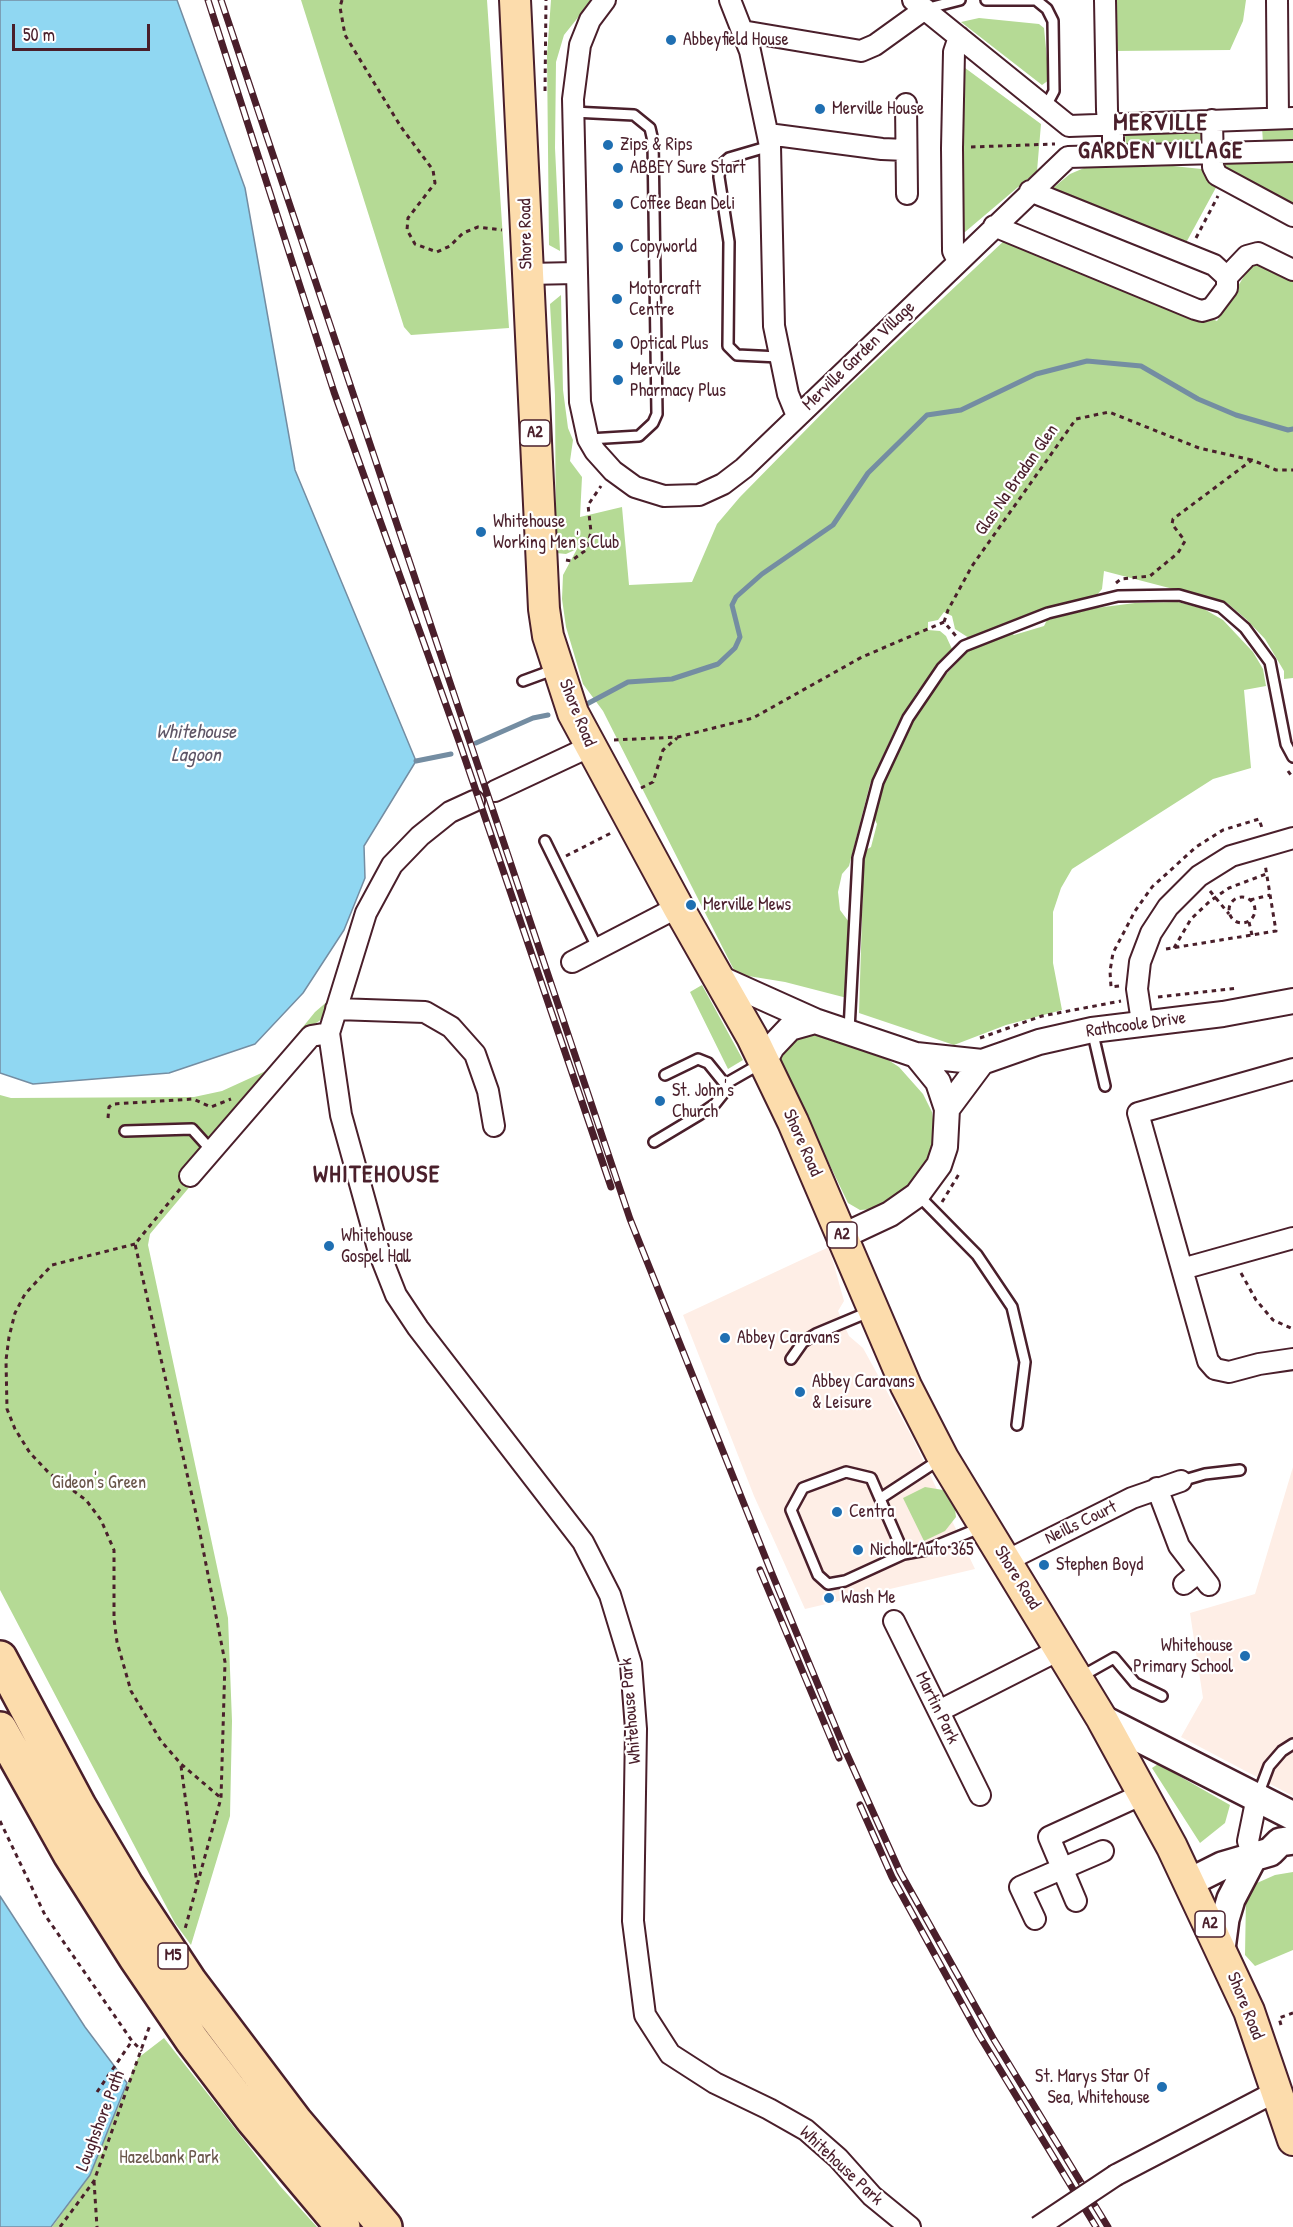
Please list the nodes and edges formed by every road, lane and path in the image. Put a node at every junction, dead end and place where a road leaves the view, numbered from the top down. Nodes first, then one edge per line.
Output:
1 (342, 0) edge
2 (515, 0) edge
3 (535, 0) edge
4 (605, 0) edge
5 (730, 0) edge
6 (960, 0) edge
7 (986, 0) edge
8 (1105, 0) edge
9 (1277, 0) edge
10 (919, 4) edge
11 (742, 31) junction
12 (959, 38) junction
13 (521, 92) junction
14 (906, 104) dead end
15 (1045, 108) junction
16 (573, 112) junction
17 (1286, 118) edge
18 (1212, 120) junction
19 (1250, 120) junction
20 (1108, 123) junction
21 (769, 140) junction
22 (1069, 142) junction
23 (952, 148) junction
24 (906, 150) junction
25 (1293, 151) edge
26 (1213, 152) junction
27 (1251, 152) junction
28 (1113, 154) junction
29 (1226, 181) junction
30 (1030, 191) junction
31 (907, 194) dead end
32 (1293, 216) edge
33 (994, 226) junction
34 (510, 231) dead end
35 (1187, 254) junction
36 (958, 261) junction
37 (1293, 270) edge
38 (576, 273) junction
39 (527, 274) junction
40 (1227, 277) junction
41 (779, 357) junction
42 (797, 416) junction
43 (588, 439) junction
44 (1252, 460) junction
45 (614, 471) junction
46 (1293, 471) edge
47 (562, 560) dead end
48 (1118, 596) junction
49 (944, 622) junction
50 (964, 646) junction
51 (558, 668) junction
52 (523, 681) dead end
53 (678, 737) junction
54 (598, 744) junction
55 (1293, 757) edge
56 (495, 791) dead end
57 (635, 791) dead end
58 (474, 801) dead end
59 (631, 823) junction
60 (1293, 838) edge
61 (545, 841) dead end
62 (1262, 846) junction
63 (555, 862) junction
64 (1266, 874) junction
65 (1270, 895) junction
66 (1215, 897) junction
67 (1250, 900) junction
68 (678, 907) junction
69 (1230, 915) junction
70 (1248, 922) junction
71 (1252, 935) junction
72 (1174, 948) junction
73 (598, 949) junction
74 (1143, 953) junction
75 (572, 962) dead end
76 (717, 976) junction
77 (1246, 987) dead end
78 (1139, 998) junction
79 (1293, 1001) edge
80 (336, 1008) junction
81 (815, 1021) junction
82 (1142, 1022) junction
83 (1092, 1030) junction
84 (849, 1032) junction
85 (329, 1033) junction
86 (977, 1052) junction
87 (916, 1055) junction
88 (764, 1062) junction
89 (1293, 1069) edge
90 (664, 1076) dead end
91 (271, 1081) junction
92 (725, 1084) junction
93 (1105, 1086) dead end
94 (947, 1109) junction
95 (108, 1118) dead end
96 (494, 1126) dead end
97 (125, 1131) dead end
98 (654, 1142) dead end
99 (211, 1150) junction
100 (961, 1171) dead end
101 (190, 1176) joint
102 (917, 1195) junction
103 (935, 1212) junction
104 (843, 1236) junction
105 (1293, 1238) edge
106 (135, 1244) junction
107 (1235, 1255) junction
108 (1182, 1269) junction
109 (873, 1310) junction
110 (1293, 1329) edge
111 (791, 1359) dead end
112 (1293, 1359) edge
113 (1017, 1425) dead end
114 (943, 1458) junction
115 (1240, 1470) dead end
116 (1181, 1481) joint
117 (1157, 1488) junction
118 (881, 1498) junction
119 (984, 1526) junction
120 (904, 1554) junction
121 (1006, 1561) junction
122 (1197, 1580) dead end
123 (894, 1621) dead end
124 (1061, 1649) junction
125 (0, 1658) edge
126 (1078, 1678) junction
127 (1162, 1696) dead end
128 (939, 1711) junction
129 (1102, 1719) junction
130 (0, 1729) edge
131 (1293, 1744) edge
132 (181, 1764) junction
133 (1143, 1794) junction
134 (981, 1795) dead end
135 (1257, 1797) junction
136 (221, 1798) junction
137 (1293, 1816) edge
138 (0, 1821) edge
139 (1103, 1851) dead end
140 (1277, 1852) edge
141 (1063, 1868) junction
142 (1190, 1882) junction
143 (197, 1885) junction
144 (1076, 1901) dead end
145 (1035, 1919) dead end
146 (183, 1936) dead end
147 (1221, 1949) junction
148 (1293, 2013) edge
149 (151, 2024) dead end
150 (1282, 2029) dead end
151 (132, 2042) junction
152 (142, 2051) junction
153 (1277, 2091) junction
154 (97, 2092) dead end
155 (1293, 2140) edge
156 (94, 2181) junction
157 (60, 2227) edge
158 (97, 2227) edge
159 (343, 2227) edge
160 (385, 2227) edge
161 (910, 2227) edge
162 (1038, 2227) edge

1 - 34 path
2 - 13 main road, Shore Road / A2
3 - 13 main road, Shore Road / A2
4 - 16 street, Merville Garden Village
5 - 11 street
6 - 10 lane
7 - 15 lane
8 - 20 street
9 - 17 street
10 - 11 street
10 - 12 street
11 - 21 street
12 - 15 street
12 - 23 street
13 - 39 main road, Shore Road / A2
14 - 24 street
15 - 22 street
16 - 38 street, Merville Garden Village
16 - 43 lane
17 - 19 street
18 - 19 street
18 - 20 street
18 - 26 street
19 - 27 street
20 - 22 street
20 - 28 street
21 - 24 street
21 - 41 street
21 - 41 lane
22 - 23 path
22 - 28 street
22 - 30 street, Merville Garden Village
23 - 36 street
24 - 31 street
25 - 27 street
26 - 27 street
26 - 28 street
26 - 29 street
29 - 32 street
29 - 35 path
30 - 33 street, Merville Garden Village
30 - 35 street
33 - 36 street, Merville Garden Village
33 - 40 street
35 - 40 street
36 - 42 street, Merville Garden Village
37 - 40 street
38 - 39 street
38 - 43 street, Merville Garden Village
39 - 51 main road, Shore Road / A2
41 - 42 street
42 - 45 street, Merville Garden Village
43 - 45 street, Merville Garden Village
44 - 46 path, Glas Na Bradan Glen
44 - 48 path
44 - 49 path, Glas Na Bradan Glen
45 - 47 path
48 - 50 lane
48 - 55 lane
49 - 50 path
49 - 53 path
50 - 84 lane
51 - 52 lane
51 - 54 main road, Shore Road / A2
53 - 54 path
53 - 57 path
54 - 56 street
54 - 59 main road, Shore Road / A2
58 - 80 street
59 - 63 path
59 - 68 main road, Shore Road / A2
60 - 62 street
61 - 63 lane
62 - 64 path
62 - 74 street
63 - 73 lane
64 - 65 path
64 - 66 path
65 - 67 path
65 - 71 path
66 - 69 path
66 - 72 path
67 - 69 path
67 - 70 path
68 - 73 street
68 - 76 main road, Shore Road / A2
69 - 70 path
70 - 71 path
71 - 72 path
72 - 74 path
73 - 75 street
74 - 78 street
76 - 81 street, Rathcoole Drive
76 - 88 main road, Shore Road / A2
77 - 78 path
78 - 82 street
78 - 86 path
79 - 82 street, Rathcoole Drive
80 - 85 street
80 - 96 street
81 - 84 street, Rathcoole Drive
81 - 88 street
82 - 83 street, Rathcoole Drive
83 - 86 street, Rathcoole Drive
83 - 93 lane
84 - 87 street, Rathcoole Drive
85 - 91 street
85 - 161 street, Whitehouse Park
86 - 87 street, Rathcoole Drive
86 - 94 street
87 - 94 street
88 - 92 lane
88 - 104 main road, Shore Road / A2
89 - 108 street
90 - 92 lane
91 - 95 path
91 - 99 street
92 - 98 lane
94 - 102 street
97 - 99 lane
99 - 101 street
100 - 103 path
101 - 106 path
102 - 103 lane
102 - 104 street
103 - 113 lane
104 - 109 main road, Shore Road / A2
105 - 107 street
106 - 132 path
106 - 136 path
107 - 108 street
107 - 110 path
108 - 112 street
109 - 111 lane
109 - 114 main road, Shore Road / A2
114 - 118 lane
114 - 119 main road, Shore Road / A2
115 - 116 lane
116 - 117 street, Neills Court
117 - 121 street, Neills Court
117 - 122 street
118 - 120 lane
118 - 120 lane
119 - 120 lane
119 - 121 main road, Shore Road / A2
121 - 124 main road, Shore Road / A2
123 - 128 street, Martin Park
124 - 126 main road, Shore Road / A2
124 - 128 street
125 - 160 highway, M5
126 - 127 lane
126 - 129 main road, Shore Road / A2
128 - 134 street, Martin Park
129 - 133 main road, Shore Road / A2
129 - 135 main road
130 - 159 highway, M5
131 - 135 lane
132 - 136 path
132 - 143 path
133 - 141 street
133 - 142 main road, Shore Road / A2
135 - 137 main road
135 - 140 street
136 - 143 path
138 - 151 path
139 - 141 street
140 - 142 main road
140 - 147 main road
141 - 144 street
141 - 145 street
142 - 147 main road, Shore Road / A2
143 - 146 path
147 - 153 main road, Shore Road / A2
148 - 150 path
149 - 152 path, Loughshore Path
151 - 152 path
151 - 154 path
152 - 156 path, Loughshore Path
153 - 155 main road, Shore Road / A2
153 - 162 street, bridge
156 - 157 path, Loughshore Path
156 - 158 path

